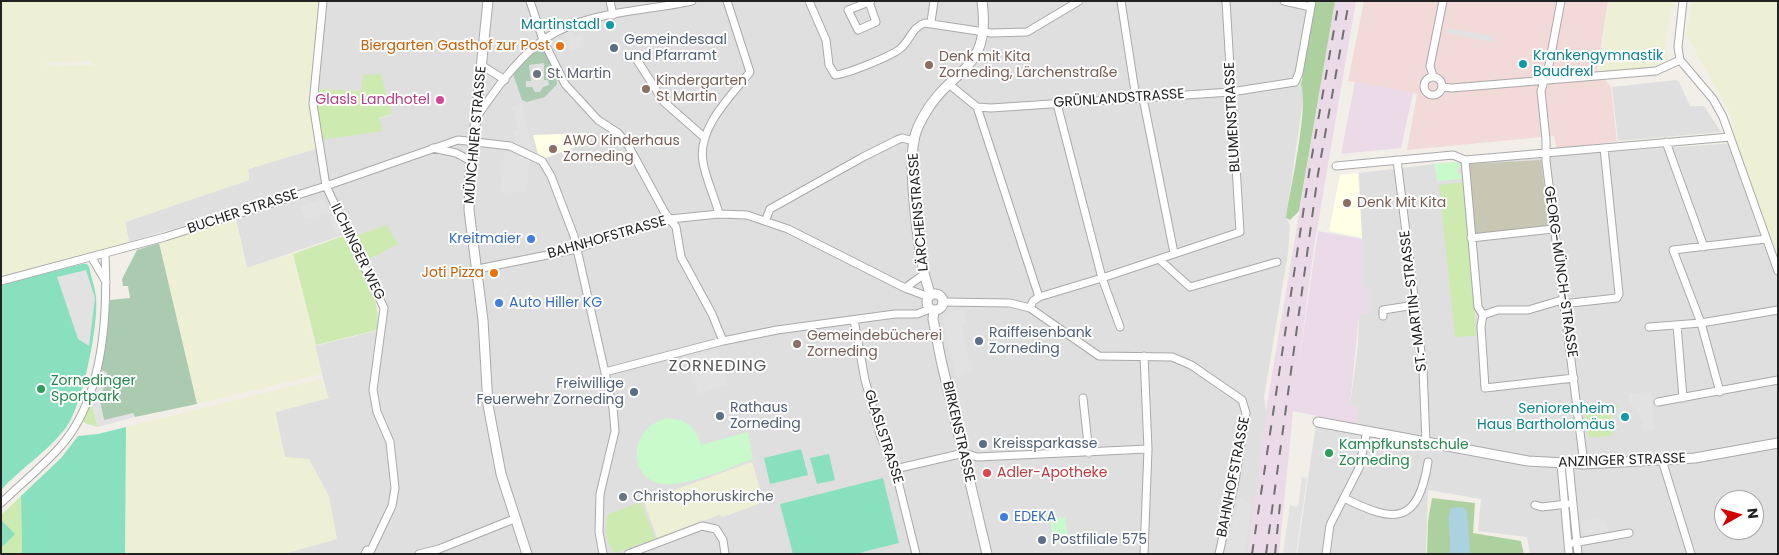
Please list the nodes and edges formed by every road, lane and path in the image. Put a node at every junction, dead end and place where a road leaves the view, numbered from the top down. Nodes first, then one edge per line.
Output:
1 (323, 1) edge
2 (488, 1) edge
3 (530, 1) edge
4 (610, 1) edge
5 (692, 1) edge
6 (727, 1) edge
7 (809, 1) edge
8 (934, 1) edge
9 (982, 1) edge
10 (1079, 1) edge
11 (1121, 1) edge
12 (1226, 1) edge
13 (1284, 1) edge
14 (1443, 1) edge
15 (1561, 1) edge
16 (1683, 1) edge
17 (1311, 4) edge
18 (1065, 5) edge
19 (613, 15) junction
20 (931, 22) junction
21 (983, 32) junction
22 (543, 40) junction
23 (637, 60) dead end
24 (1680, 60) junction
25 (481, 65) junction
26 (1432, 76) junction
27 (505, 80) junction
28 (1545, 81) junction
29 (950, 85) junction
30 (1442, 87) junction
31 (1231, 92) junction
32 (1139, 98) junction
33 (1057, 104) junction
34 (977, 107) junction
35 (475, 118) junction
36 (1730, 137) junction
37 (705, 138) junction
38 (473, 140) junction
39 (914, 141) junction
40 (1666, 142) junction
41 (433, 148) junction
42 (1604, 148) junction
43 (1545, 153) junction
44 (1397, 160) junction
45 (1465, 160) junction
46 (471, 161) junction
47 (1336, 166) dead end
48 (326, 186) junction
49 (719, 214) junction
50 (670, 219) junction
51 (766, 219) junction
52 (1554, 229) junction
53 (1471, 238) junction
54 (1766, 239) junction
55 (1704, 247) junction
56 (577, 249) junction
57 (1174, 253) junction
58 (105, 254) junction
59 (92, 258) junction
60 (1160, 260) junction
61 (1277, 262) dead end
62 (478, 269) junction
63 (1778, 271) edge
64 (923, 275) junction
65 (1102, 278) junction
66 (1, 281) edge
67 (106, 283) junction
68 (905, 288) junction
69 (930, 296) junction
70 (1039, 297) junction
71 (942, 302) junction
72 (1562, 302) junction
73 (1416, 305) junction
74 (1030, 308) junction
75 (932, 309) junction
76 (1778, 310) edge
77 (1483, 315) junction
78 (1383, 316) dead end
79 (854, 320) junction
80 (1701, 323) junction
81 (1677, 325) junction
82 (1120, 327) dead end
83 (1649, 327) dead end
84 (723, 341) junction
85 (1144, 356) junction
86 (605, 372) junction
87 (1574, 378) junction
88 (1778, 380) edge
89 (1720, 392) junction
90 (1083, 398) dead end
91 (1684, 398) junction
92 (1658, 402) dead end
93 (1318, 422) dead end
94 (1367, 430) junction
95 (1426, 442) junction
96 (1778, 443) edge
97 (1148, 449) junction
98 (964, 453) junction
99 (1089, 453) junction
100 (1662, 460) junction
101 (1428, 462) dead end
102 (1565, 464) junction
103 (1584, 464) junction
104 (895, 469) junction
105 (1344, 498) junction
106 (1, 503) edge
107 (1573, 503) junction
108 (1564, 504) junction
109 (1535, 505) dead end
110 (514, 519) junction
111 (1630, 533) dead end
112 (1576, 542) junction
113 (1568, 544) junction
114 (370, 552) edge
115 (419, 554) edge
116 (527, 554) edge
117 (603, 554) edge
118 (628, 554) edge
119 (725, 554) edge
120 (916, 554) edge
121 (987, 554) edge
122 (1144, 554) edge
123 (1219, 554) edge
124 (1326, 554) edge
125 (1569, 554) edge
126 (1578, 554) edge
127 (1691, 554) edge

1 - 48 street, ILCHINGER WEG
2 - 25 street, MÜNCHNER STRASSE
3 - 22 street
4 - 19 street
5 - 19 street
6 - 37 street
7 - 20 street
8 - 20 street
9 - 21 street, LÄRCHENSTRASSE
10 - 18 street
11 - 32 street
12 - 31 street, BLUMENSTRASSE
13 - 17 street
14 - 26 street
15 - 28 street, GEORG-MÜNCH-STRASSE
16 - 24 street
17 - 31 street, GRÜNLANDSTRASSE
18 - 21 street
19 - 22 street
20 - 21 street
21 - 29 street, LÄRCHENSTRASSE
22 - 27 street
22 - 50 street
23 - 37 street
24 - 28 street
24 - 36 street
25 - 27 street
25 - 35 street, MÜNCHNER STRASSE
26 - 30 street
26 - 30 street
27 - 35 street
28 - 30 street
28 - 43 street, GEORG-MÜNCH-STRASSE
29 - 34 street
29 - 39 street, LÄRCHENSTRASSE
31 - 32 street, GRÜNLANDSTRASSE
31 - 57 street, BLUMENSTRASSE
32 - 33 street, GRÜNLANDSTRASSE
32 - 57 street
33 - 34 street, GRÜNLANDSTRASSE
33 - 65 street
34 - 70 street
35 - 38 street, MÜNCHNER STRASSE
36 - 40 street
36 - 54 street
37 - 49 street
38 - 41 street, BUCHER STRASSE
38 - 46 street, MÜNCHNER STRASSE
38 - 56 street, BUCHER STRASSE
39 - 51 street
39 - 64 street, LÄRCHENSTRASSE
40 - 42 street
40 - 55 street
41 - 46 street
41 - 48 street, BUCHER STRASSE
42 - 43 street
42 - 72 street
43 - 45 street
43 - 52 street, GEORG-MÜNCH-STRASSE
44 - 45 street
44 - 47 street
44 - 73 street, ST.-MARTIN-STRASSE
45 - 53 street
46 - 62 street, MÜNCHNER STRASSE
48 - 58 street, BUCHER STRASSE
48 - 114 street, ILCHINGER WEG
49 - 50 street, BAHNHOFSTRASSE
49 - 51 street, BAHNHOFSTRASSE
50 - 56 street, BAHNHOFSTRASSE
50 - 84 street
51 - 68 street, BAHNHOFSTRASSE
52 - 53 street
52 - 72 street, GEORG-MÜNCH-STRASSE
53 - 77 street
54 - 55 street
54 - 63 street
55 - 80 street
56 - 62 street, BAHNHOFSTRASSE
56 - 86 street, BUCHER STRASSE
57 - 60 street
58 - 59 street, BUCHER STRASSE
58 - 67 street
59 - 66 street, BUCHER STRASSE
59 - 67 street
60 - 61 street
60 - 65 street
62 - 110 street, MÜNCHNER STRASSE
64 - 68 street
64 - 69 street, LÄRCHENSTRASSE
65 - 70 street
65 - 82 street
67 - 106 street
68 - 69 street, BAHNHOFSTRASSE
69 - 71 street
69 - 75 street
70 - 74 street
71 - 74 street, BAHNHOFSTRASSE
71 - 75 street
72 - 77 street
72 - 87 street, GEORG-MÜNCH-STRASSE
73 - 78 street
73 - 95 street, ST.-MARTIN-STRASSE
74 - 85 street, BAHNHOFSTRASSE
75 - 79 street
75 - 98 street, BIRKENSTRASSE
76 - 80 street
77 - 87 street
79 - 84 street
79 - 104 street, GLASLSTRASSE
80 - 81 street
80 - 89 street
81 - 83 street
81 - 91 street
84 - 86 street
85 - 97 street
85 - 123 street, BAHNHOFSTRASSE
86 - 117 street, BUCHER STRASSE
87 - 103 street, GEORG-MÜNCH-STRASSE
88 - 89 street
89 - 91 street
90 - 99 street
91 - 92 street
93 - 94 street, ANZINGER STRASSE
94 - 95 street, ANZINGER STRASSE
94 - 105 street
95 - 102 street, ANZINGER STRASSE
96 - 100 street, ANZINGER STRASSE
97 - 99 street
97 - 122 street
98 - 99 street
98 - 104 street
98 - 121 street, BIRKENSTRASSE
100 - 103 street, ANZINGER STRASSE
100 - 127 street
101 - 105 street
102 - 103 street, ANZINGER STRASSE
102 - 107 street
102 - 108 street
104 - 120 street, GLASLSTRASSE
105 - 124 street
107 - 108 street
107 - 112 street
108 - 109 street
108 - 113 street
110 - 115 street
110 - 116 street, MÜNCHNER STRASSE
111 - 112 street
112 - 113 street
112 - 126 street
113 - 125 street
118 - 119 street

